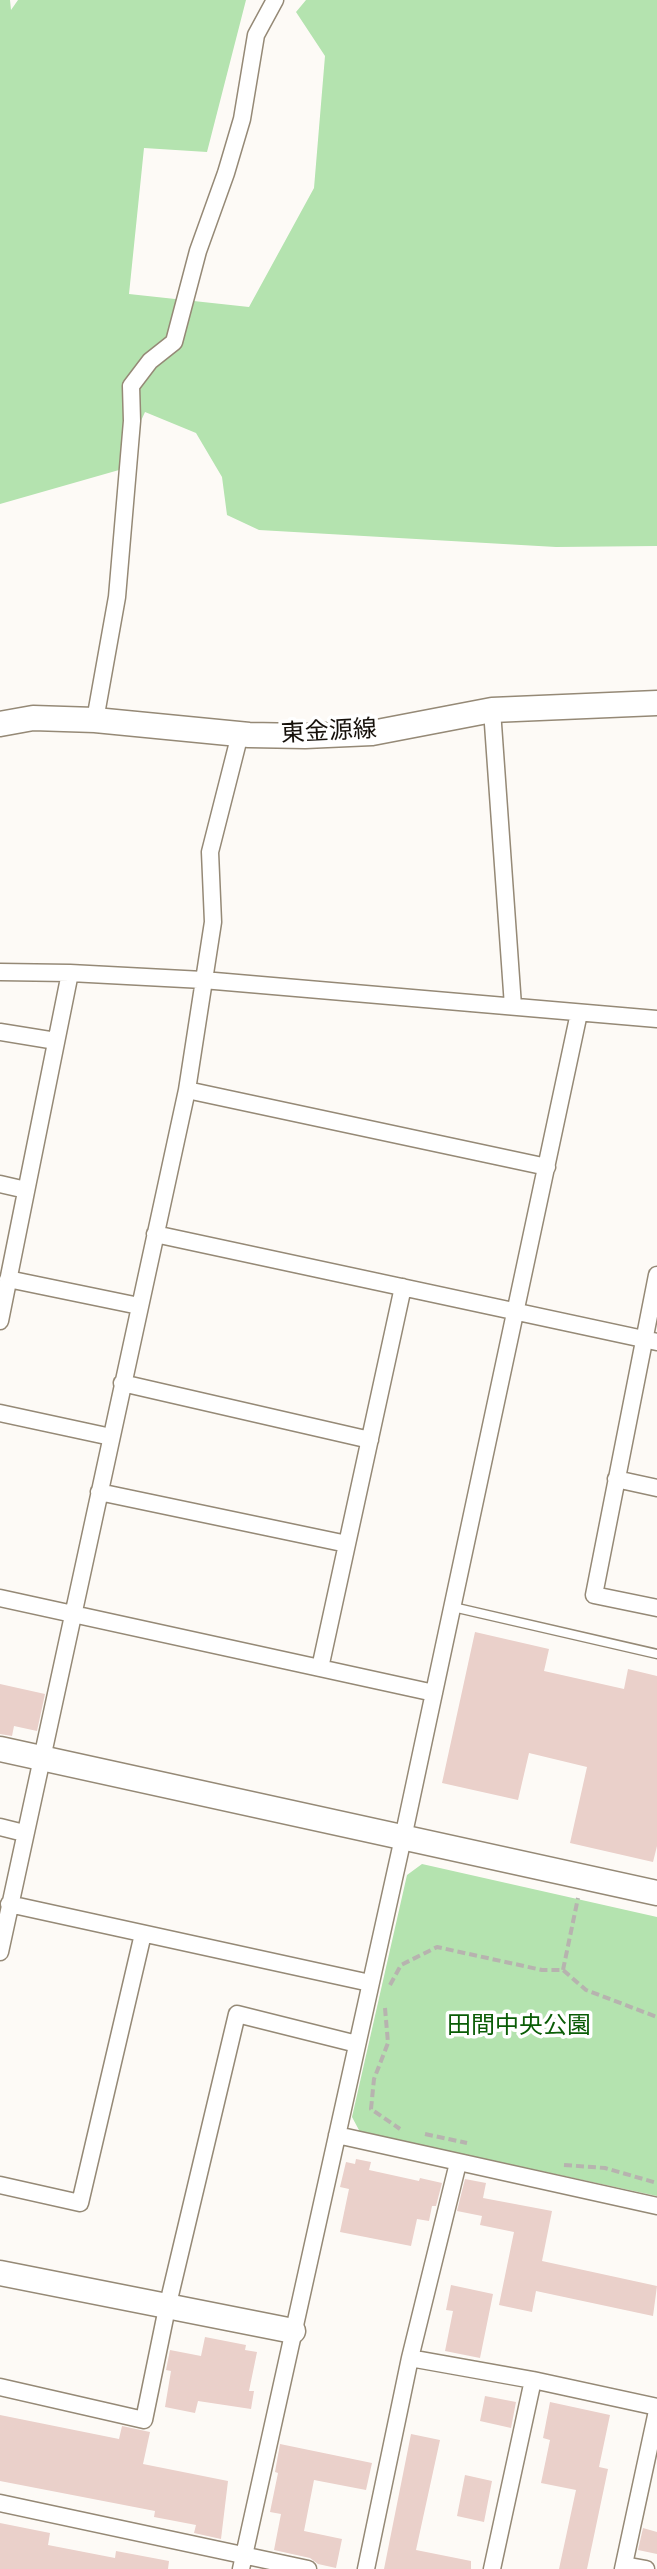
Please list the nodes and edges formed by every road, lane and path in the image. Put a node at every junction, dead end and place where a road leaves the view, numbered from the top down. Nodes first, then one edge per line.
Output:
1 (275, 0) edge
2 (657, 703) edge
3 (492, 710) junction
4 (95, 720) junction
5 (0, 724) edge
6 (240, 734) junction
7 (0, 972) edge
8 (70, 973) junction
9 (203, 980) junction
10 (513, 1006) junction
11 (579, 1013) junction
12 (657, 1019) edge
13 (0, 1032) edge
14 (56, 1041) junction
15 (187, 1090) junction
16 (547, 1167) junction
17 (0, 1184) edge
18 (26, 1190) junction
19 (155, 1234) junction
20 (657, 1275) edge
21 (8, 1279) junction
22 (403, 1287) junction
23 (139, 1306) junction
24 (516, 1311) junction
25 (0, 1321) edge
26 (651, 1341) edge
27 (122, 1383) junction
28 (0, 1413) edge
29 (111, 1437) junction
30 (370, 1440) junction
31 (616, 1479) junction
32 (657, 1488) edge
33 (99, 1492) junction
34 (347, 1544) junction
35 (0, 1598) edge
36 (452, 1607) junction
37 (657, 1608) edge
38 (72, 1613) junction
39 (657, 1654) edge
40 (320, 1668) junction
41 (434, 1693) junction
42 (0, 1749) edge
43 (40, 1758) junction
44 (0, 1827) edge
45 (24, 1833) junction
46 (403, 1838) junction
47 (582, 1876) junction
48 (657, 1893) edge
49 (9, 1904) junction
50 (143, 1934) junction
51 (1, 1943) edge
52 (563, 1970) junction
53 (370, 1983) junction
54 (389, 1987) dead end
55 (383, 1998) dead end
56 (657, 2017) edge
57 (357, 2044) junction
58 (337, 2135) junction
59 (472, 2145) dead end
60 (458, 2163) junction
61 (563, 2165) dead end
62 (657, 2183) edge
63 (0, 2185) edge
64 (657, 2206) edge
65 (0, 2273) edge
66 (167, 2308) junction
67 (293, 2331) junction
68 (410, 2358) junction
69 (533, 2380) junction
70 (0, 2387) edge
71 (657, 2409) edge
72 (651, 2469) edge
73 (0, 2503) edge
74 (243, 2562) edge
75 (624, 2567) edge
76 (308, 2569) edge
77 (366, 2569) edge
78 (492, 2569) edge
79 (646, 2569) edge

1 - 4 street
2 - 3 street, 東金源線
3 - 6 street, 東金源線
3 - 10 street
4 - 5 street, 東金源線
4 - 6 street, 東金源線
6 - 9 street
7 - 8 street
8 - 9 street
8 - 14 street
9 - 10 street
9 - 15 street
10 - 11 street
11 - 12 street
11 - 16 street
13 - 14 street
14 - 18 street
15 - 16 street
15 - 19 street
16 - 24 street
17 - 18 street
18 - 21 street
19 - 22 street
19 - 23 street
20 - 26 street
21 - 23 street
21 - 25 street
22 - 24 street
22 - 30 street
23 - 27 street
24 - 26 street
24 - 36 street
26 - 31 street
27 - 29 street
27 - 30 street
28 - 29 street
29 - 33 street
30 - 34 street
31 - 32 street
31 - 37 street
33 - 34 street
33 - 38 street
34 - 40 street
35 - 38 street
36 - 39 lane
36 - 41 street
38 - 40 street
38 - 43 street
40 - 41 street
41 - 46 street
42 - 43 street
43 - 45 street
43 - 46 street
44 - 45 street
45 - 49 street
46 - 47 street
46 - 53 street
47 - 48 street
47 - 52 path
49 - 50 street
49 - 51 street
50 - 53 street
50 - 63 street
52 - 54 path
52 - 56 path
53 - 57 street
55 - 59 path
57 - 58 street
57 - 66 street
58 - 60 street
58 - 67 street
60 - 64 street
60 - 68 street
61 - 62 path
65 - 66 street
66 - 67 street
66 - 70 street
67 - 74 street
68 - 69 street
68 - 77 street
69 - 71 street
69 - 78 street
71 - 72 street
72 - 75 street
73 - 74 street
74 - 76 street
75 - 79 street

